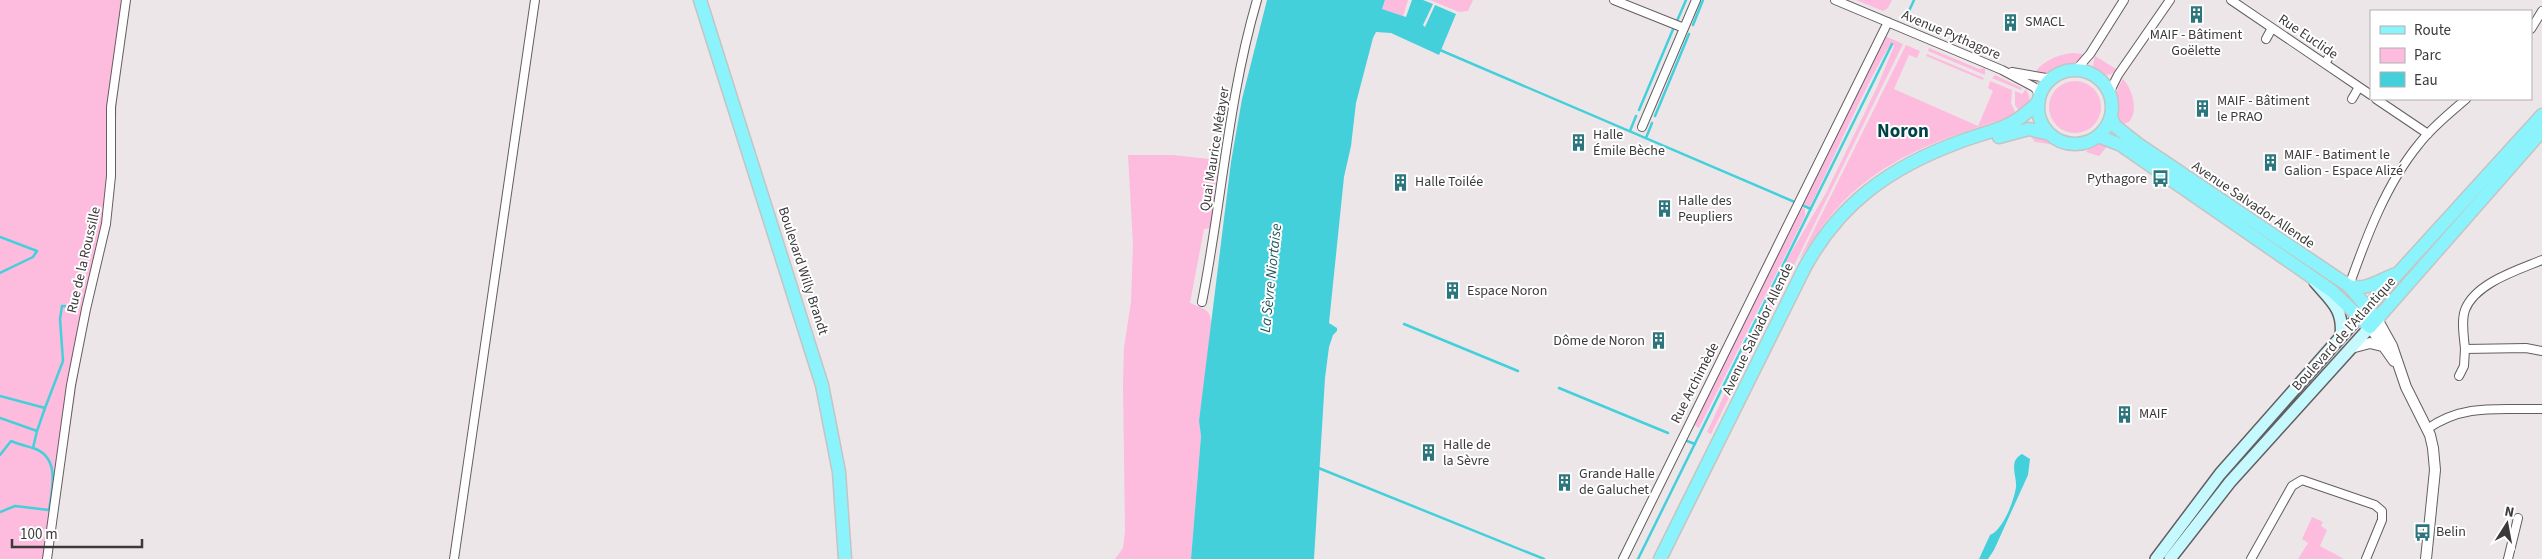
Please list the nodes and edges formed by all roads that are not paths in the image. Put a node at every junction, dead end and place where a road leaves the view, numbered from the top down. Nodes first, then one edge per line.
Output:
1 (126, 0) edge
2 (535, 0) edge
3 (700, 0) edge
4 (1257, 0) edge
5 (1614, 0) edge
6 (1696, 0) edge
7 (1835, 0) edge
8 (2124, 0) edge
9 (2170, 0) edge
10 (2231, 0) edge
11 (2542, 11) edge
12 (1888, 22) junction
13 (2532, 27) edge
14 (1684, 28) junction
15 (2272, 28) junction
16 (2266, 39) dead end
17 (2330, 55) dead end
18 (2324, 64) junction
19 (2002, 70) junction
20 (2075, 71) junction
21 (2052, 79) junction
22 (2359, 87) junction
23 (2109, 93) junction
24 (2370, 94) edge
25 (2040, 98) junction
26 (2352, 99) dead end
27 (2377, 100) edge
28 (2465, 100) edge
29 (2542, 115) edge
30 (2111, 117) junction
31 (1642, 127) dead end
32 (2050, 134) junction
33 (2428, 134) junction
34 (2098, 136) junction
35 (2539, 136) edge
36 (1931, 154) junction
37 (2542, 260) edge
38 (2397, 274) junction
39 (2310, 276) junction
40 (2349, 286) junction
41 (1202, 302) dead end
42 (2363, 311) junction
43 (2374, 323) junction
44 (2341, 336) junction
45 (2382, 346) junction
46 (2351, 348) junction
47 (2465, 349) junction
48 (2542, 351) edge
49 (2398, 365) junction
50 (2459, 376) dead end
51 (2542, 409) edge
52 (2427, 429) junction
53 (2518, 518) dead end
54 (2427, 538) junction
55 (47, 559) edge
56 (454, 559) edge
57 (845, 559) edge
58 (1623, 559) edge
59 (1660, 559) edge
60 (2156, 559) edge
61 (2170, 559) edge
62 (2251, 559) edge
63 (2366, 559) edge
64 (2419, 559) edge
65 (2426, 559) edge
66 (2508, 559) edge

1 - 55 street, Rue de la Roussille
2 - 56 street
3 - 57 main road, Boulevard Willy Brandt
4 - 41 street, Quai Maurice Métayer
5 - 14 street
6 - 14 street
7 - 12 street, Avenue Pythagore
8 - 20 street
9 - 23 street
10 - 15 street, Rue Euclide
11 - 13 street
12 - 19 street, Avenue Pythagore
12 - 58 street, Rue Archimède
14 - 31 street
15 - 16 street
15 - 18 street, Rue Euclide
17 - 18 street
18 - 22 street, Rue Euclide
19 - 21 street, Avenue Pythagore
19 - 25 street, Avenue Pythagore
20 - 21 main road
20 - 23 main road
21 - 25 main road
22 - 24 street, Rue Euclide
22 - 26 street
23 - 30 main road
25 - 32 main road
25 - 36 main road, Avenue Salvador Allende
27 - 33 street
28 - 33 street
29 - 38 main road, Boulevard de l'Atlantique
30 - 34 main road
30 - 40 main road, Avenue Salvador Allende
32 - 34 main road
32 - 36 main road, Avenue Salvador Allende
33 - 40 street
34 - 39 main road, Avenue Salvador Allende
35 - 43 main road, Boulevard de l'Atlantique
36 - 59 main road, Avenue Salvador Allende
37 - 47 street
38 - 40 main road, Boulevard de l'Atlantique
38 - 42 main road, Boulevard de l'Atlantique
39 - 42 main road, Avenue Salvador Allende
39 - 44 main road
40 - 42 main road, Avenue Salvador Allende
42 - 43 main road, Avenue Salvador Allende
42 - 44 main road, Boulevard de l'Atlantique
43 - 45 street
43 - 46 main road, Boulevard de l'Atlantique
43 - 49 street
44 - 60 main road, Boulevard de l'Atlantique
45 - 46 street
45 - 49 street
46 - 61 main road, Boulevard de l'Atlantique
47 - 48 street
47 - 50 street
49 - 52 street
51 - 52 street
52 - 54 street
53 - 66 street
54 - 64 street
54 - 65 street
62 - 63 street

